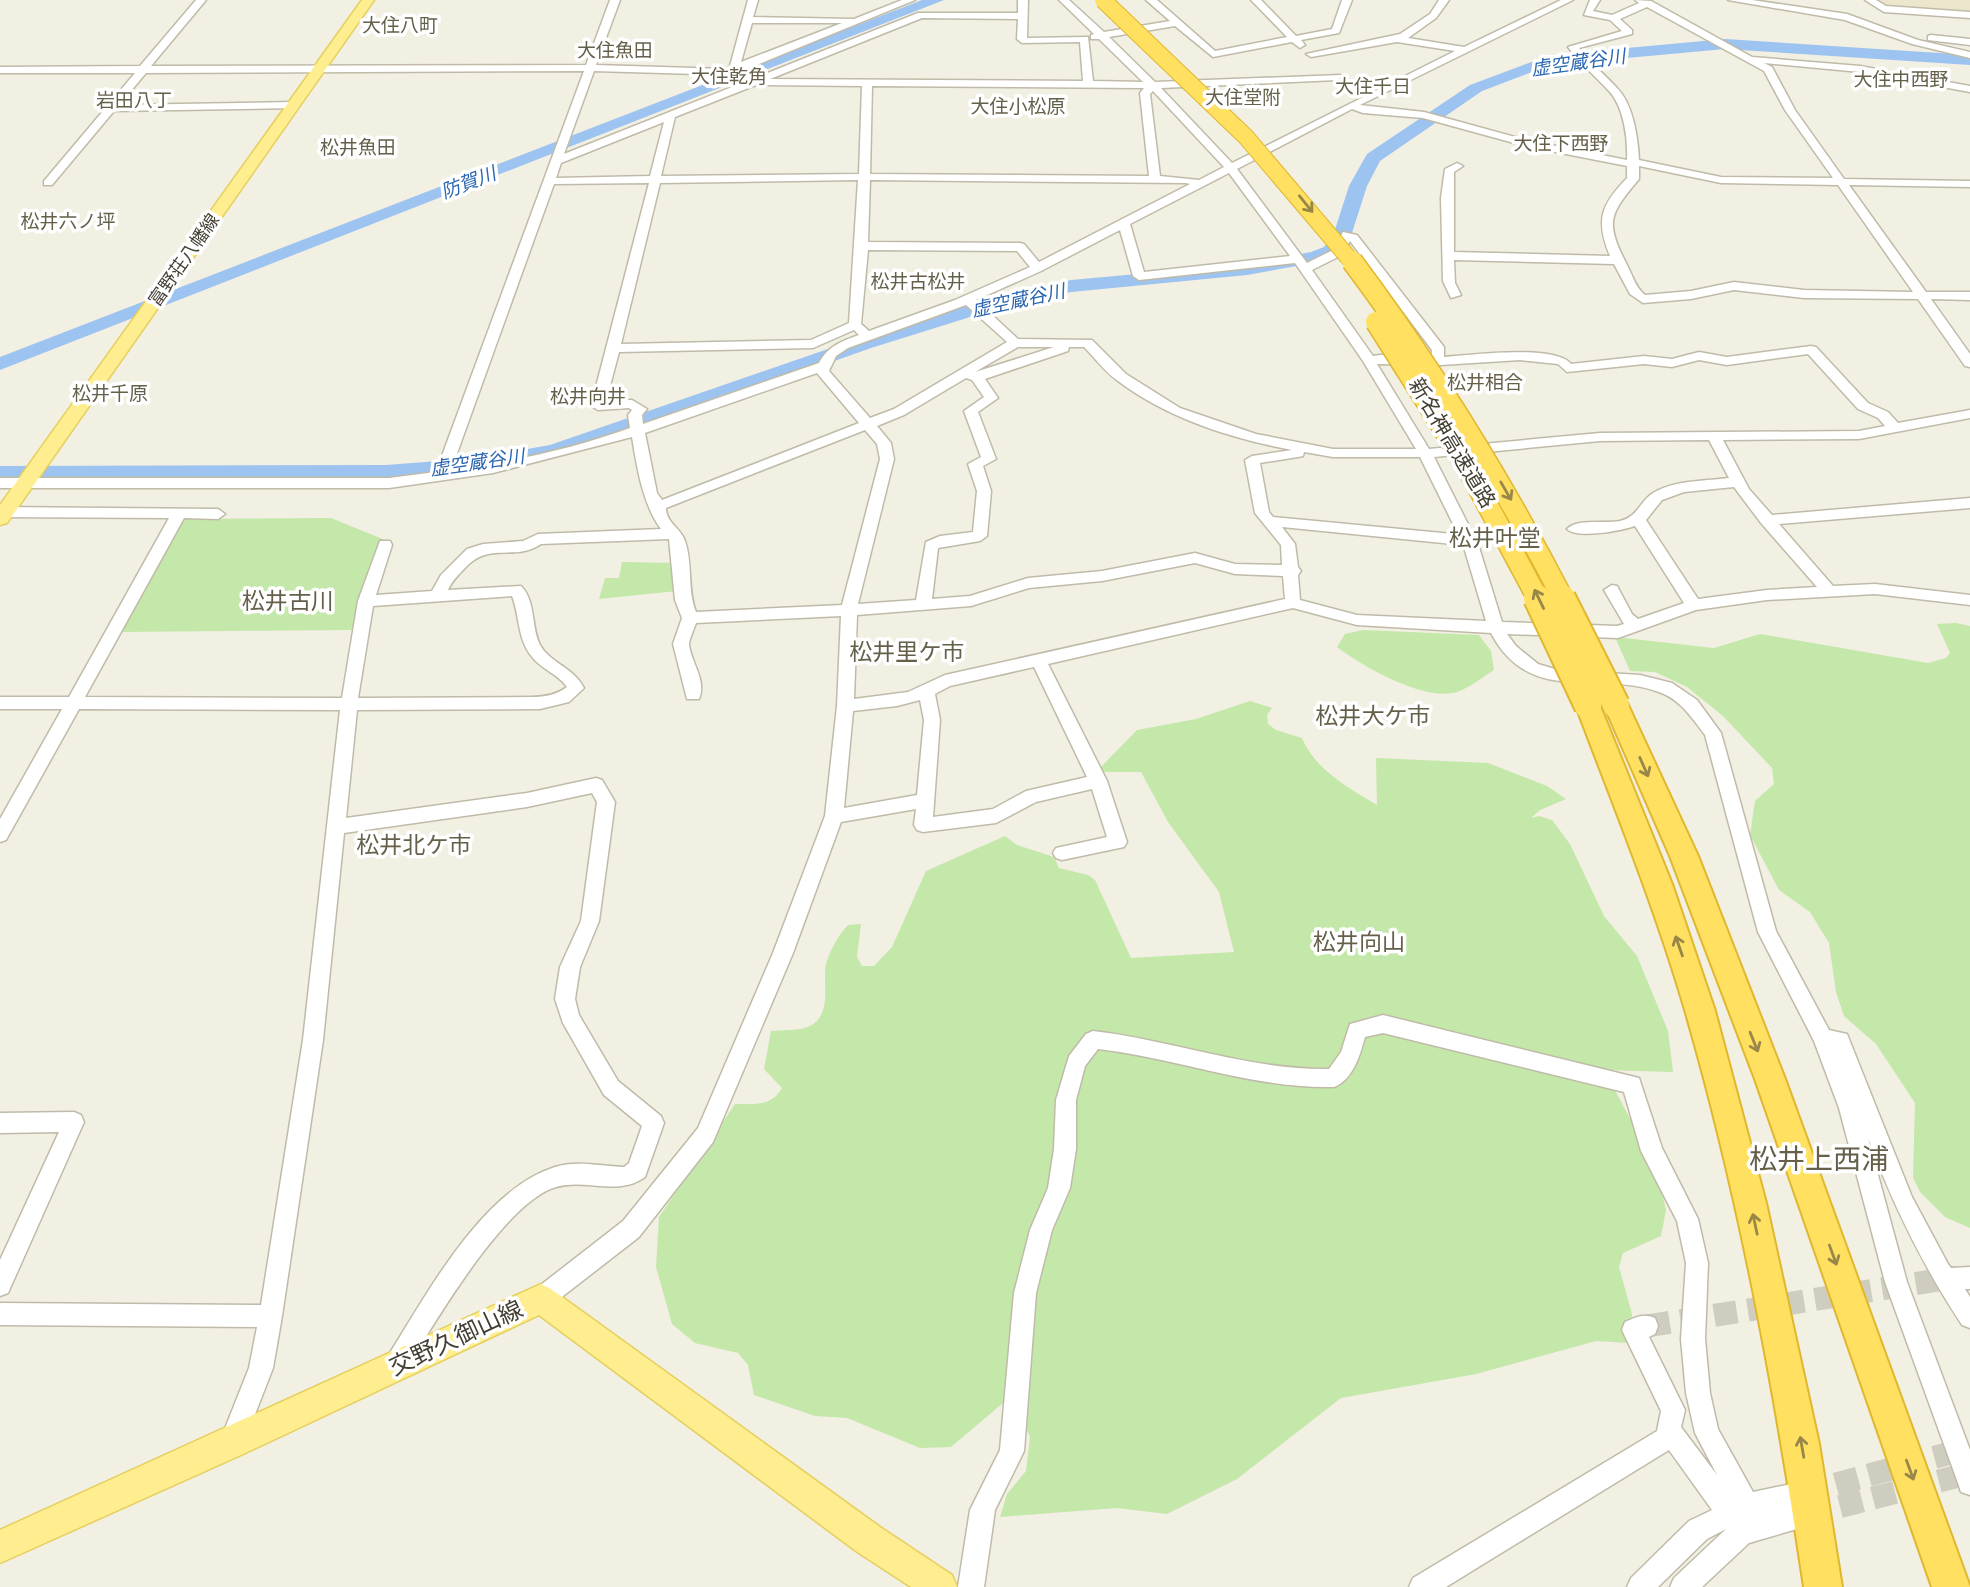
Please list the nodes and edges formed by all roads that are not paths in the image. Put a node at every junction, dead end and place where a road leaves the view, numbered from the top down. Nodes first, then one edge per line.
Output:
1 (201, 0) edge
2 (368, 0) edge
3 (615, 0) edge
4 (753, 0) edge
5 (910, 0) edge
6 (1023, 0) edge
7 (1064, 0) edge
8 (1085, 0) edge
9 (1103, 0) edge
10 (1151, 0) edge
11 (1256, 0) edge
12 (1347, 0) edge
13 (1444, 0) edge
14 (1568, 0) edge
15 (1595, 0) edge
16 (1733, 0) edge
17 (1870, 0) edge
18 (1644, 1) edge
19 (1970, 15) edge
20 (1023, 16) junction
21 (1613, 18) junction
22 (748, 20) junction
23 (860, 20) junction
24 (1177, 23) junction
25 (1900, 34) junction
26 (1102, 36) junction
27 (1085, 39) junction
28 (1293, 39) junction
29 (1401, 40) junction
30 (1970, 42) edge
31 (1467, 50) junction
32 (1213, 54) junction
33 (1970, 55) edge
34 (1752, 59) junction
35 (1222, 63) dead end
36 (1324, 65) junction
37 (320, 68) junction
38 (590, 68) junction
39 (0, 70) edge
40 (142, 70) junction
41 (732, 70) junction
42 (1230, 72) dead end
43 (1239, 80) junction
44 (757, 82) junction
45 (867, 84) junction
46 (1088, 85) junction
47 (1153, 85) junction
48 (1970, 89) edge
49 (1353, 97) junction
50 (295, 105) junction
51 (111, 108) junction
52 (670, 118) junction
53 (558, 151) junction
54 (1634, 163) junction
55 (1457, 166) dead end
56 (1229, 167) junction
57 (863, 177) junction
58 (655, 179) junction
59 (1155, 180) junction
60 (547, 181) junction
61 (1841, 181) junction
62 (48, 183) dead end
63 (1198, 183) junction
64 (1970, 184) edge
65 (1124, 222) junction
66 (862, 246) junction
67 (1450, 256) junction
68 (1618, 260) junction
69 (1303, 263) junction
70 (1037, 268) junction
71 (1455, 295) dead end
72 (1922, 296) junction
73 (1970, 296) edge
74 (967, 299) junction
75 (1415, 320) junction
76 (1384, 323) dead end
77 (855, 325) junction
78 (867, 336) junction
79 (1015, 343) junction
80 (1087, 343) junction
81 (614, 348) junction
82 (1369, 360) junction
83 (826, 361) junction
84 (1437, 361) junction
85 (1970, 363) edge
86 (972, 375) junction
87 (1970, 414) edge
88 (869, 424) junction
89 (1895, 429) junction
90 (638, 432) junction
91 (1714, 437) junction
92 (1305, 450) junction
93 (1425, 453) junction
94 (30, 478) junction
95 (441, 478) junction
96 (1738, 482) junction
97 (0, 483) edge
98 (1970, 503) edge
99 (659, 506) junction
100 (179, 514) junction
101 (218, 514) dead end
102 (2, 515) edge
103 (1638, 520) junction
104 (1766, 520) junction
105 (1268, 521) junction
106 (1574, 529) dead end
107 (672, 534) junction
108 (1453, 539) dead end
109 (385, 545) dead end
110 (1293, 571) junction
111 (1612, 590) dead end
112 (1829, 591) junction
113 (439, 597) junction
114 (1970, 600) edge
115 (366, 601) junction
116 (1293, 603) junction
117 (923, 605) junction
118 (1694, 605) junction
119 (849, 610) junction
120 (690, 618) junction
121 (1635, 625) junction
122 (1496, 628) junction
123 (1038, 659) junction
124 (927, 694) junction
125 (693, 695) dead end
126 (0, 703) edge
127 (349, 704) junction
128 (72, 705) junction
129 (845, 706) junction
130 (1098, 782) junction
131 (926, 799) junction
132 (834, 816) junction
133 (334, 827) junction
134 (0, 835) edge
135 (1062, 853) dead end
136 (1823, 1039) junction
137 (0, 1123) edge
138 (0, 1285) edge
139 (541, 1300) junction
140 (0, 1314) edge
141 (271, 1316) junction
142 (1970, 1317) edge
143 (1647, 1325) dead end
144 (394, 1367) junction
145 (1669, 1430) junction
146 (230, 1444) junction
147 (1970, 1483) edge
148 (1738, 1510) junction
149 (0, 1547) edge
150 (940, 1587) edge
151 (971, 1587) edge
152 (1422, 1587) edge
153 (1640, 1587) edge
154 (1683, 1587) edge
155 (1823, 1587) edge
156 (1951, 1587) edge

1 - 40 street
2 - 37 main road, 富野荘八幡線
3 - 38 street
4 - 22 street
5 - 23 street
6 - 20 street
7 - 26 street
155 -> 8 highway, 新名神高速道路, bridge
9 -> 156 highway, 新名神高速道路, bridge
10 - 24 street
11 - 28 street
12 - 28 street
13 - 29 street
14 - 31 street
15 - 21 street
16 - 25 street
17 - 19 street
18 - 21 street
18 - 34 street
20 - 27 street
20 - 44 street
21 - 54 street
22 - 23 street
22 - 41 street
23 - 41 street
24 - 26 street
24 - 32 street
25 - 30 street
25 - 33 street
26 - 27 street
26 - 47 street
27 - 46 street
28 - 32 street
28 - 36 street
29 - 31 street
29 - 36 street
31 - 49 street
32 - 35 street
34 - 48 street
34 - 61 street
36 - 43 street
36 - 49 street
37 - 38 street
37 - 40 street
37 - 50 main road, 富野荘八幡線
38 - 41 street
38 - 53 street
39 - 40 street
40 - 51 street
42 - 43 street
43 - 47 street
44 - 45 street
44 - 52 street
45 - 46 street
45 - 57 street
46 - 47 street
47 - 56 street
47 - 59 street
49 - 54 street
49 - 56 street
50 - 51 street
50 - 94 main road, 富野荘八幡線
51 - 62 street
52 - 53 street
52 - 58 street
53 - 60 street
54 - 61 street
54 - 68 street
55 - 67 street
56 - 63 street
56 - 69 street
57 - 58 street
57 - 59 street
57 - 66 street
58 - 60 street
58 - 81 street
59 - 63 street
60 - 95 street
61 - 64 street
61 - 72 street
63 - 65 street
65 - 69 street
65 - 70 street
66 - 70 street
66 - 77 street
67 - 68 street
67 - 71 street
68 - 72 street
69 - 75 street
69 - 82 street
70 - 74 street
72 - 73 street
72 - 85 street
74 - 78 street
74 - 79 street
75 - 76 street
75 - 84 street
77 - 78 street
77 - 81 street
78 - 83 street
79 - 80 street
79 - 86 street
80 - 86 street
80 - 92 street
81 - 90 street
82 - 84 street
82 - 93 street
83 - 88 street
83 - 90 street
84 - 89 street
86 - 88 street
86 - 117 street
87 - 89 street
88 - 99 street
88 - 119 street
89 - 91 street
90 - 95 street
90 - 99 street
91 - 93 street
91 - 96 street
92 - 93 street
92 - 105 street
93 - 122 street
94 - 95 street
94 - 97 street
94 - 102 main road, 富野荘八幡線
96 - 103 street
96 - 104 street
98 - 104 street
99 - 107 street
100 - 101 street
100 - 102 street
100 - 128 street
103 - 106 street
103 - 118 street
104 - 112 street
105 - 108 street
105 - 110 street
107 - 113 street
107 - 120 street
109 - 115 street
110 - 116 street
110 - 117 street
111 - 121 street
112 - 114 street
112 - 118 street
113 - 115 street
113 - 127 street
115 - 127 street
116 - 122 street
116 - 123 street
117 - 119 street
118 - 121 street
119 - 120 street
119 - 129 street
120 - 125 street
121 - 122 street
122 - 136 street
123 - 124 street
123 - 130 street
124 - 129 street
124 - 131 street
126 - 128 street
127 - 128 street
127 - 133 street
128 - 134 street
129 - 132 street
130 - 131 street
130 - 135 street
131 - 132 street
132 - 139 street
133 - 141 street
133 - 144 street
136 - 142 street
136 - 147 street
137 - 138 street
139 - 144 main road, 交野久御山線
139 - 150 main road, 交野久御山線
140 - 141 street
141 - 146 street
143 - 145 street
144 - 146 main road, 交野久御山線
145 - 148 street
145 - 152 street
146 - 149 main road, 交野久御山線
148 - 151 street
148 - 153 street
148 - 154 street

